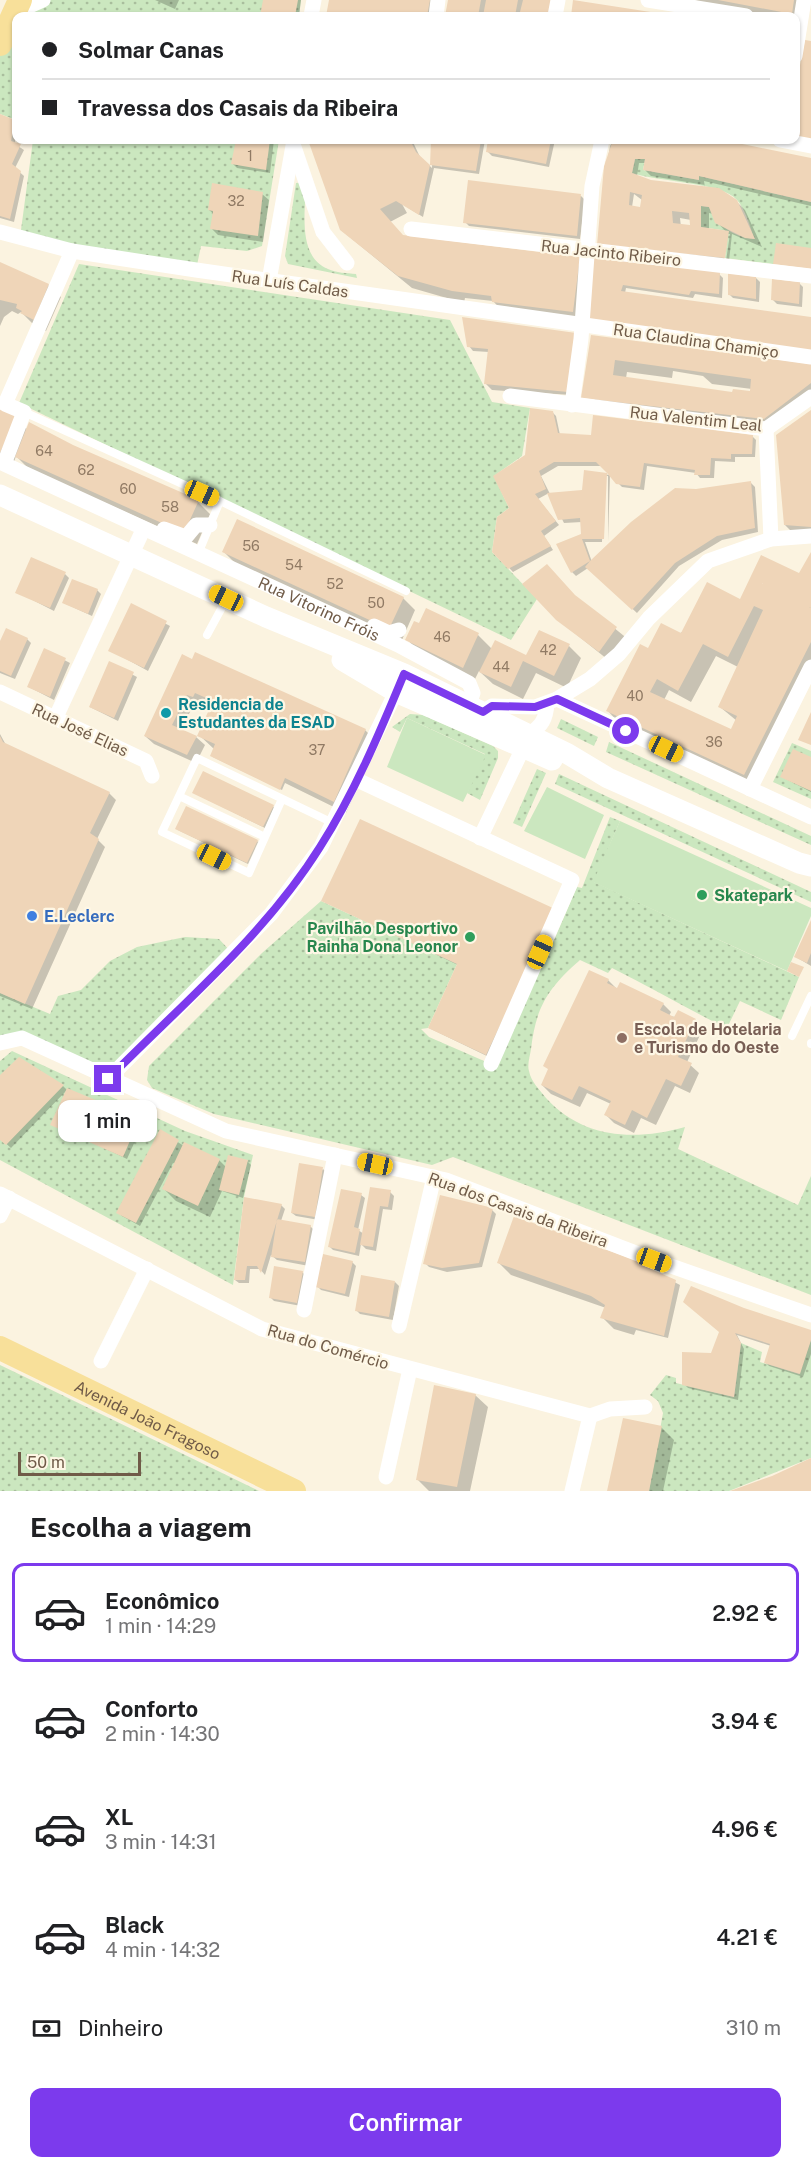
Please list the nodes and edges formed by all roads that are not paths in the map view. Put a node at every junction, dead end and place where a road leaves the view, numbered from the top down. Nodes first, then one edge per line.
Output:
1 (43, 0) edge
2 (648, 0) edge
3 (804, 0) edge
4 (9, 3) edge
5 (679, 7) edge
6 (716, 12) edge
7 (802, 26) edge
8 (0, 44) edge
9 (294, 144) edge
10 (295, 144) edge
11 (601, 144) edge
12 (411, 229) dead end
13 (0, 232) edge
14 (72, 251) junction
15 (589, 251) junction
16 (347, 263) dead end
17 (811, 276) edge
18 (269, 281) junction
19 (581, 324) junction
20 (811, 357) edge
21 (510, 396) dead end
22 (811, 397) edge
23 (572, 405) junction
24 (24, 412) junction
25 (766, 429) junction
26 (20, 462) dead end
27 (0, 495) edge
28 (220, 501) junction
29 (210, 525) junction
30 (143, 530) junction
31 (811, 536) edge
32 (771, 539) junction
33 (132, 555) junction
34 (197, 555) junction
35 (227, 558) dead end
36 (406, 591) dead end
37 (226, 598) junction
38 (394, 632) dead end
39 (207, 635) dead end
40 (811, 667) edge
41 (400, 683) junction
42 (0, 692) edge
43 (546, 703) junction
44 (476, 709) junction
45 (56, 719) junction
46 (526, 741) junction
47 (152, 776) dead end
48 (356, 779) junction
49 (750, 789) junction
50 (179, 796) junction
51 (282, 799) junction
52 (811, 817) edge
53 (333, 823) junction
54 (265, 837) junction
55 (480, 837) junction
56 (807, 868) edge
57 (811, 996) edge
58 (792, 1035) dead end
59 (0, 1043) edge
60 (491, 1064) dead end
61 (108, 1079) junction
62 (335, 1155) junction
63 (434, 1177) junction
64 (5, 1196) edge
65 (0, 1216) edge
66 (147, 1269) junction
67 (304, 1310) dead end
68 (811, 1315) edge
69 (399, 1326) dead end
70 (0, 1348) edge
71 (101, 1361) dead end
72 (0, 1365) edge
73 (410, 1369) junction
74 (645, 1407) dead end
75 (590, 1416) junction
76 (386, 1477) dead end
77 (260, 1491) edge
78 (294, 1491) edge
79 (572, 1491) edge

1 - 4 street
2 - 5 street
3 - 7 street
4 - 8 main road
5 - 6 street
9 - 18 street
10 - 16 street
11 - 15 street
12 - 15 street, Rua Jacinto Ribeiro
13 - 14 street, Rua Luís Caldas
14 - 18 street, Rua Luís Caldas
14 - 24 street
15 - 17 street, Rua Jacinto Ribeiro
15 - 19 street
18 - 19 street, Rua Luís Caldas
19 - 20 street, Rua Claudina Chamiço
19 - 23 street
21 - 23 street, Rua Valentim Leal
22 - 25 street, Rua Valentim Leal
23 - 25 street, Rua Valentim Leal
24 - 28 lane
24 - 30 street, Rua Vitorino Fróis
25 - 32 street
26 - 29 street
27 - 33 main road, Rua Vitorino Fróis
28 - 29 lane
28 - 36 lane
29 - 34 lane
30 - 33 street
30 - 34 street, Rua Vitorino Fróis
31 - 32 street
32 - 43 street
33 - 37 main road, Rua Vitorino Fróis
33 - 45 street
34 - 44 street, Rua Vitorino Fróis
35 - 38 street
37 - 39 lane
37 - 41 main road, Rua Vitorino Fróis
40 - 49 street
41 - 44 main road, Rua Vitorino Fróis
41 - 46 main road, Rua Vitorino Fróis
41 - 48 street
42 - 45 street, Rua José Elias
43 - 44 street
43 - 46 street
43 - 49 street
44 - 46 main road, Rua Vitorino Fróis
45 - 47 street, Rua José Elias
46 - 55 street
46 - 56 main road, Rua Vitorino Fróis
48 - 53 street
48 - 55 street
49 - 52 street
50 - 51 lane
50 - 54 lane
50 - 54 lane
51 - 53 lane
51 - 54 lane
53 - 61 street
55 - 60 street
57 - 58 lane
59 - 61 street, Rua dos Casais da Ribeira
61 - 62 street, Rua dos Casais da Ribeira
62 - 63 street, Rua dos Casais da Ribeira
62 - 67 street
63 - 68 street, Rua dos Casais da Ribeira
63 - 69 street
64 - 65 street
64 - 66 street, Rua do Comércio
66 - 71 street
66 - 73 street, Rua do Comércio
70 - 78 main road, Avenida João Fragoso
72 - 77 main road, Avenida João Fragoso
73 - 75 street, Rua do Comércio
73 - 76 street
74 - 75 street, Rua do Comércio
75 - 79 street

